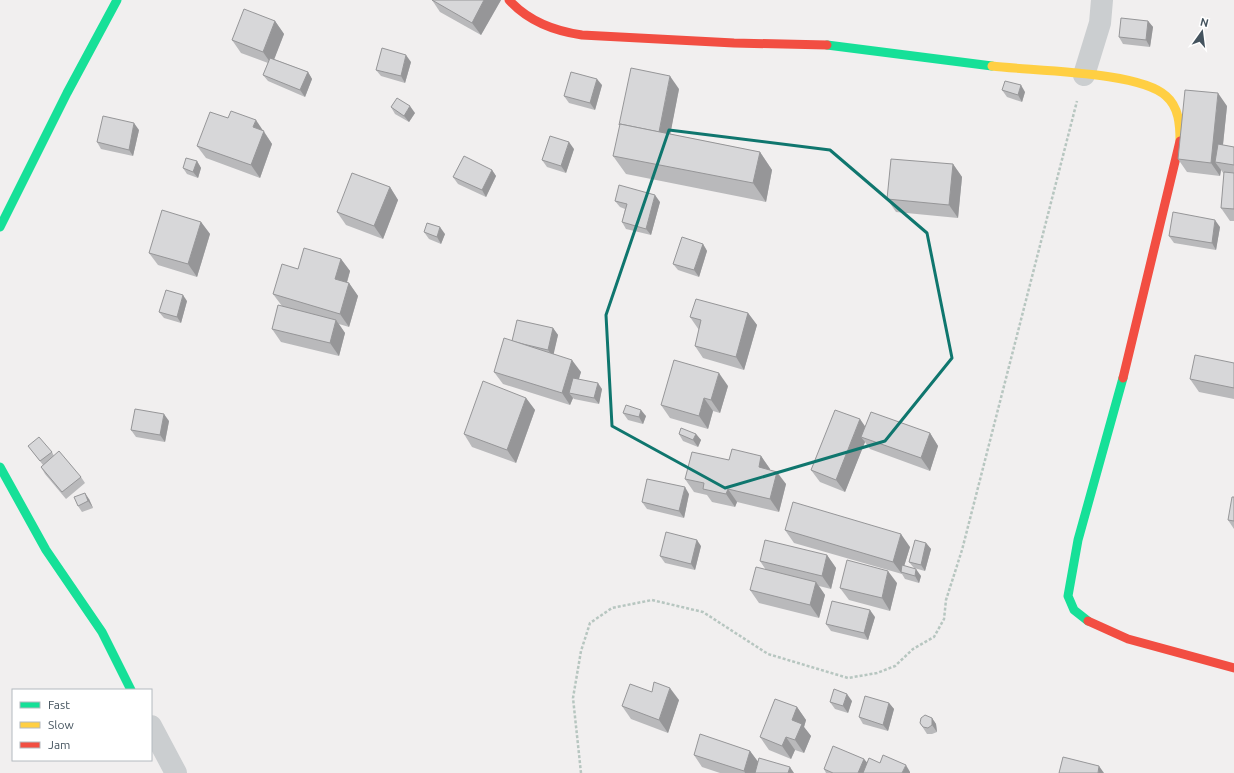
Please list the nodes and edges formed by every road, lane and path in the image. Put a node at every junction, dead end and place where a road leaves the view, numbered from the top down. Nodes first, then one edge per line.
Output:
1 (117, 0) edge
2 (509, 0) edge
3 (1102, 0) edge
4 (1084, 75) junction
5 (0, 227) edge
6 (0, 467) edge
7 (1234, 668) edge
8 (130, 689) edge
9 (152, 728) edge
10 (176, 773) edge
11 (581, 773) edge

1 - 5 street
2 - 4 street
3 - 4 street
4 - 7 street
4 - 11 path
6 - 8 street
9 - 10 street

